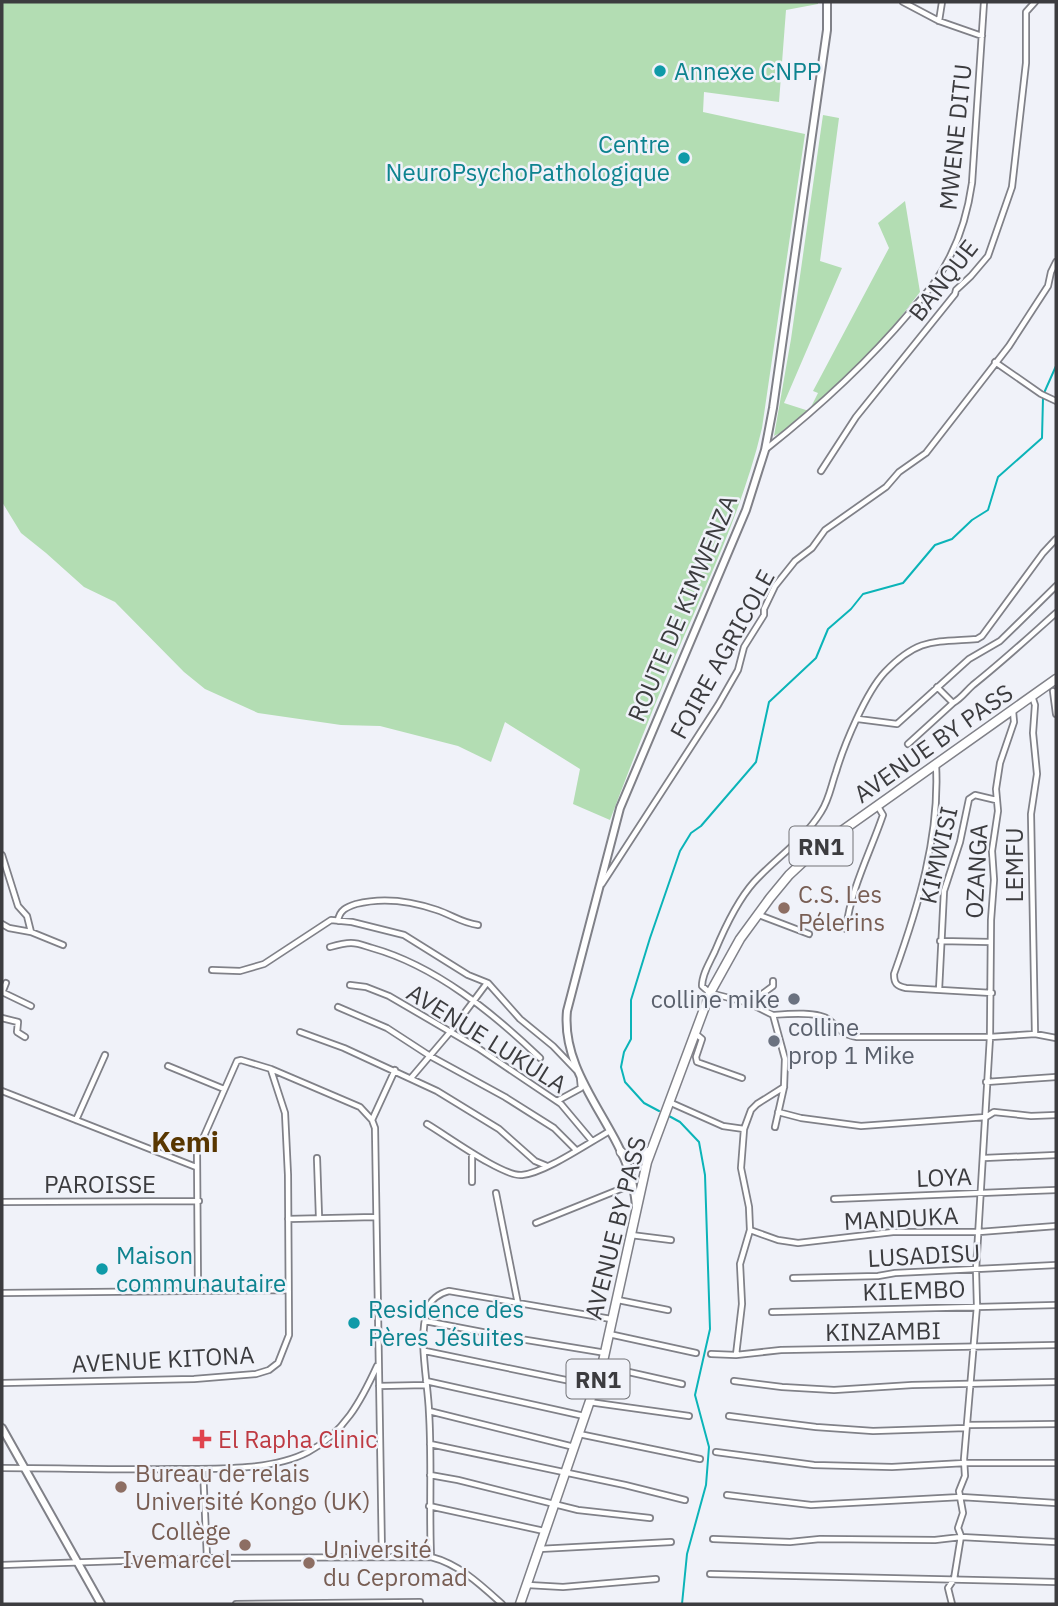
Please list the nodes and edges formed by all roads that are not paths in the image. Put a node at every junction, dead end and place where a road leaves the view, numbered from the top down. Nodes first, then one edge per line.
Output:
1 (827, 2) edge
2 (903, 2) edge
3 (942, 2) edge
4 (984, 2) edge
5 (1035, 2) edge
6 (939, 21) junction
7 (982, 36) junction
8 (1056, 262) edge
9 (995, 362) junction
10 (1056, 401) edge
11 (765, 450) junction
12 (821, 471) dead end
13 (1056, 540) edge
14 (1056, 586) edge
15 (1056, 613) edge
16 (1056, 679) edge
17 (937, 688) junction
18 (1053, 691) dead end
19 (1032, 696) junction
20 (953, 703) junction
21 (1013, 710) junction
22 (1056, 714) edge
23 (858, 719) junction
24 (908, 744) dead end
25 (936, 765) junction
26 (996, 800) junction
27 (877, 804) junction
28 (2, 855) edge
29 (598, 891) junction
30 (758, 915) junction
31 (338, 921) junction
32 (2, 924) edge
33 (478, 925) dead end
34 (846, 929) dead end
35 (31, 932) junction
36 (808, 934) dead end
37 (940, 941) junction
38 (990, 942) junction
39 (63, 945) dead end
40 (330, 947) dead end
41 (212, 971) dead end
42 (773, 981) dead end
43 (6, 983) dead end
44 (488, 983) junction
45 (350, 985) dead end
46 (939, 990) junction
47 (2, 993) edge
48 (710, 993) junction
49 (992, 993) junction
50 (472, 1001) junction
51 (749, 1003) junction
52 (31, 1006) dead end
53 (338, 1007) dead end
54 (773, 1015) junction
55 (2, 1018) edge
56 (451, 1031) junction
57 (300, 1032) dead end
58 (696, 1034) junction
59 (1035, 1034) junction
60 (24, 1037) dead end
61 (990, 1037) junction
62 (1056, 1038) edge
63 (105, 1055) dead end
64 (430, 1056) junction
65 (540, 1058) dead end
66 (168, 1066) dead end
67 (271, 1069) junction
68 (395, 1070) junction
69 (580, 1075) junction
70 (411, 1077) junction
71 (1056, 1077) edge
72 (742, 1078) dead end
73 (986, 1082) junction
74 (785, 1087) junction
75 (224, 1089) junction
76 (2, 1091) edge
77 (557, 1101) junction
78 (669, 1102) junction
79 (777, 1112) junction
80 (1056, 1115) edge
81 (986, 1117) junction
82 (76, 1120) junction
83 (372, 1120) junction
84 (428, 1124) dead end
85 (775, 1128) dead end
86 (744, 1129) junction
87 (610, 1131) junction
88 (592, 1140) junction
89 (652, 1147) junction
90 (576, 1150) junction
91 (472, 1152) junction
92 (621, 1152) junction
93 (1056, 1155) edge
94 (317, 1158) dead end
95 (984, 1158) junction
96 (547, 1166) junction
97 (196, 1167) junction
98 (472, 1182) dead end
99 (633, 1184) junction
100 (1056, 1190) edge
101 (496, 1193) dead end
102 (981, 1193) junction
103 (834, 1199) dead end
104 (199, 1201) junction
105 (2, 1202) edge
106 (636, 1208) junction
107 (319, 1217) junction
108 (375, 1217) junction
109 (288, 1219) junction
110 (536, 1223) dead end
111 (1056, 1226) edge
112 (750, 1230) junction
113 (979, 1232) junction
114 (631, 1235) junction
115 (671, 1240) dead end
116 (1056, 1265) edge
117 (976, 1270) junction
118 (793, 1278) dead end
119 (198, 1290) junction
120 (288, 1290) junction
121 (2, 1293) edge
122 (617, 1300) junction
123 (518, 1304) junction
124 (1056, 1305) edge
125 (977, 1306) junction
126 (668, 1310) dead end
127 (772, 1312) dead end
128 (612, 1320) junction
129 (425, 1321) junction
130 (609, 1334) junction
131 (1056, 1345) edge
132 (972, 1348) junction
133 (425, 1351) junction
134 (606, 1353) junction
135 (696, 1353) dead end
136 (711, 1354) dead end
137 (736, 1355) junction
138 (379, 1362) junction
139 (603, 1366) junction
140 (734, 1381) dead end
141 (1056, 1382) edge
142 (2, 1383) edge
143 (426, 1383) junction
144 (681, 1384) dead end
145 (970, 1384) junction
146 (379, 1385) junction
147 (596, 1386) junction
148 (589, 1402) junction
149 (429, 1411) junction
150 (584, 1416) junction
151 (689, 1416) dead end
152 (729, 1416) dead end
153 (1056, 1424) edge
154 (967, 1427) junction
155 (2, 1428) edge
156 (578, 1434) junction
157 (430, 1444) junction
158 (574, 1447) junction
159 (716, 1452) dead end
160 (699, 1459) dead end
161 (965, 1463) junction
162 (1056, 1463) edge
163 (2, 1468) edge
164 (24, 1468) junction
165 (203, 1469) junction
166 (564, 1474) junction
167 (430, 1475) junction
168 (727, 1495) dead end
169 (961, 1497) junction
170 (685, 1500) dead end
171 (1056, 1503) edge
172 (554, 1504) junction
173 (429, 1506) junction
174 (650, 1518) dead end
175 (545, 1531) junction
176 (961, 1537) junction
177 (713, 1539) dead end
178 (670, 1542) dead end
179 (1056, 1542) edge
180 (538, 1549) junction
181 (382, 1556) junction
182 (431, 1557) junction
183 (207, 1558) junction
184 (78, 1563) junction
185 (2, 1565) edge
186 (710, 1574) dead end
187 (656, 1579) dead end
188 (954, 1579) junction
189 (1056, 1581) edge
190 (527, 1585) junction
191 (420, 1602) dead end
192 (289, 1603) edge
193 (101, 1604) edge
194 (236, 1604) edge
195 (502, 1604) edge
196 (520, 1604) edge
197 (952, 1604) edge

1 - 11 street, ROUTE DE KIMWENZA
2 - 6 street
3 - 6 street
4 - 7 street, MWENE DITU
5 - 12 street, BANQUE
6 - 7 street
7 - 11 street, MWENE DITU
8 - 9 street, FOIRE AGRICOLE
9 - 10 street
9 - 29 street, FOIRE AGRICOLE
11 - 29 street, ROUTE DE KIMWENZA
13 - 23 street
14 - 17 street
15 - 20 street
16 - 19 highway, AVENUE BY PASS / RN1
17 - 20 street
17 - 23 street
18 - 22 street
19 - 21 highway, AVENUE BY PASS / RN1
19 - 59 street, LEMFU
20 - 24 street
21 - 25 highway, AVENUE BY PASS / RN1
21 - 26 street, OZANGA
23 - 48 street
25 - 27 highway, AVENUE BY PASS / RN1
25 - 46 street
26 - 37 street, KIMWISI
26 - 38 street, OZANGA
27 - 30 highway, AVENUE BY PASS / RN1
27 - 34 street
28 - 35 street
29 - 69 street, ROUTE DE KIMWENZA
30 - 36 street
30 - 48 highway, AVENUE BY PASS / RN1
31 - 33 street
31 - 41 street
31 - 44 street
32 - 35 street
35 - 39 street
37 - 38 street
37 - 46 street, KIMWISI
38 - 49 street, OZANGA
40 - 50 street
42 - 51 street
43 - 47 street
44 - 50 street
44 - 69 street
45 - 56 street, AVENUE LUKULA
46 - 49 street
47 - 52 street
48 - 51 street
48 - 58 highway, AVENUE BY PASS / RN1
49 - 61 street, OZANGA
50 - 56 street
50 - 65 street
51 - 54 street
53 - 64 street
54 - 61 street
54 - 74 street
55 - 60 street
56 - 64 street
56 - 77 street, AVENUE LUKULA
57 - 68 street
58 - 72 street
58 - 78 highway, AVENUE BY PASS / RN1
59 - 61 street
59 - 62 street
61 - 73 street, OZANGA
63 - 82 street
64 - 70 street
64 - 90 street
66 - 75 street
67 - 75 street
67 - 83 street
67 - 109 street, AVENUE KITONA
68 - 70 street
68 - 83 street
69 - 77 street
69 - 87 street, ROUTE DE KIMWENZA
70 - 96 street
71 - 73 street
73 - 81 street, OZANGA
74 - 79 street
74 - 86 street
75 - 97 street
76 - 82 street
77 - 88 street, AVENUE LUKULA
78 - 86 street
78 - 89 highway, AVENUE BY PASS / RN1
79 - 81 street
79 - 85 street
80 - 81 street
81 - 95 street, OZANGA
82 - 97 street
83 - 108 street
84 - 91 street
86 - 112 street
87 - 88 street
87 - 92 street, ROUTE DE KIMWENZA
88 - 90 street
89 - 92 highway
89 - 106 highway, AVENUE BY PASS / RN1
90 - 96 street
91 - 96 street
91 - 98 street
92 - 99 street, ROUTE DE KIMWENZA
93 - 95 street
94 - 107 street
95 - 102 street, OZANGA
97 - 104 street
99 - 106 street, ROUTE DE KIMWENZA
99 - 110 street
100 - 102 street, LOYA
101 - 123 street
102 - 103 street, LOYA
102 - 113 street, OZANGA
104 - 105 street, PAROISSE
104 - 119 street
106 - 114 highway, AVENUE BY PASS / RN1
107 - 108 street
107 - 109 street
108 - 138 street
109 - 120 street, AVENUE KITONA
111 - 113 street, MANDUKA
112 - 113 street, MANDUKA
112 - 137 street
113 - 117 street, OZANGA
114 - 115 street
114 - 122 highway, AVENUE BY PASS / RN1
116 - 117 street, LUSADISU
117 - 118 street, LUSADISU
117 - 125 street, OZANGA
119 - 120 street
119 - 121 street
120 - 142 street, AVENUE KITONA
122 - 126 street
122 - 128 highway, AVENUE BY PASS / RN1
123 - 128 street
123 - 129 street
124 - 125 street, KILEMBO
125 - 127 street, KILEMBO
125 - 132 street, OZANGA
128 - 130 highway, AVENUE BY PASS / RN1
129 - 133 street
129 - 134 street
130 - 134 highway, AVENUE BY PASS / RN1
130 - 135 street
131 - 132 street, KINZAMBI
132 - 137 street, KINZAMBI
132 - 145 street, OZANGA
133 - 143 street
133 - 147 street
134 - 139 highway, AVENUE BY PASS / RN1
136 - 137 street, KINZAMBI
138 - 146 street
138 - 165 street
139 - 144 street
139 - 147 highway, AVENUE BY PASS / RN1
140 - 145 street
141 - 145 street
143 - 146 street
143 - 149 street
143 - 150 street
145 - 154 street, OZANGA
146 - 181 street
147 - 148 highway, AVENUE BY PASS / RN1
148 - 150 highway, AVENUE BY PASS / RN1
148 - 151 street
149 - 157 street
149 - 158 street
150 - 156 highway, AVENUE BY PASS / RN1
152 - 154 street
153 - 154 street
154 - 161 street, OZANGA
155 - 164 street
156 - 158 highway, AVENUE BY PASS / RN1
156 - 160 street
157 - 166 street
157 - 167 street
158 - 166 highway, AVENUE BY PASS / RN1
159 - 161 street
161 - 162 street
161 - 169 street, OZANGA
163 - 164 street
164 - 165 street
164 - 184 street
165 - 183 street
166 - 170 street
166 - 172 highway, AVENUE BY PASS / RN1
167 - 172 street
167 - 173 street
168 - 169 street
169 - 171 street
169 - 176 street, OZANGA
172 - 174 street
172 - 175 highway, AVENUE BY PASS / RN1
173 - 175 street
173 - 182 street
175 - 180 highway, AVENUE BY PASS / RN1
176 - 177 street
176 - 179 street
176 - 188 street, OZANGA
178 - 180 street
180 - 190 highway, AVENUE BY PASS / RN1
181 - 182 street
181 - 183 street
182 - 195 street
183 - 184 street
184 - 185 street
184 - 193 street
186 - 188 street
187 - 190 street
188 - 189 street
188 - 197 street, OZANGA
190 - 196 highway, AVENUE BY PASS / RN1
191 - 192 street
192 - 194 street

